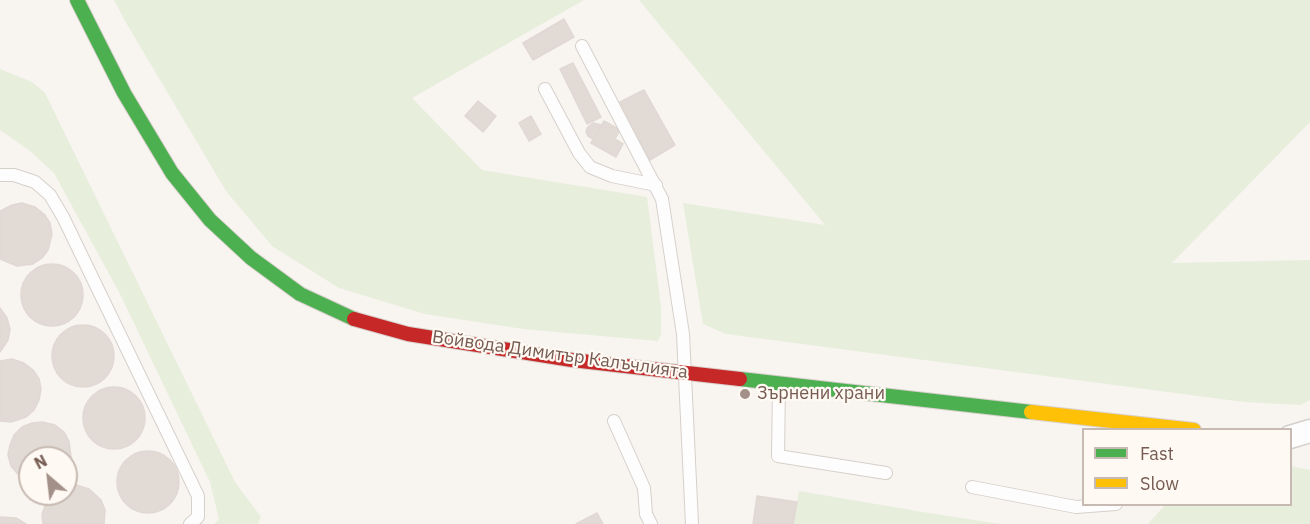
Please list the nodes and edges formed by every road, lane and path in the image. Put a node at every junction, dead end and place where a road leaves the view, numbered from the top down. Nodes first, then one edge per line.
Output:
1 (76, 2) edge
2 (582, 46) dead end
3 (545, 89) dead end
4 (0, 175) edge
5 (656, 185) junction
6 (686, 373) junction
7 (779, 383) junction
8 (614, 421) dead end
9 (1153, 427) edge
10 (1174, 428) edge
11 (1310, 431) edge
12 (1292, 438) edge
13 (1292, 439) edge
14 (1310, 443) edge
15 (886, 473) dead end
16 (972, 487) dead end
17 (1089, 506) edge
18 (689, 521) edge
19 (190, 524) edge
20 (651, 524) edge

1 - 6 street, Войвода Димитър Калъчлията
2 - 5 lane
3 - 5 lane
4 - 19 lane
5 - 6 lane
6 - 7 street, Войвода Димитър Калъчлията
6 - 18 lane
7 - 9 street, Войвода Димитър Калъчлията
7 - 15 lane
8 - 20 lane
9 - 10 street, Войвода Димитър Калъчлията
11 - 12 street
13 - 14 street
16 - 17 lane

